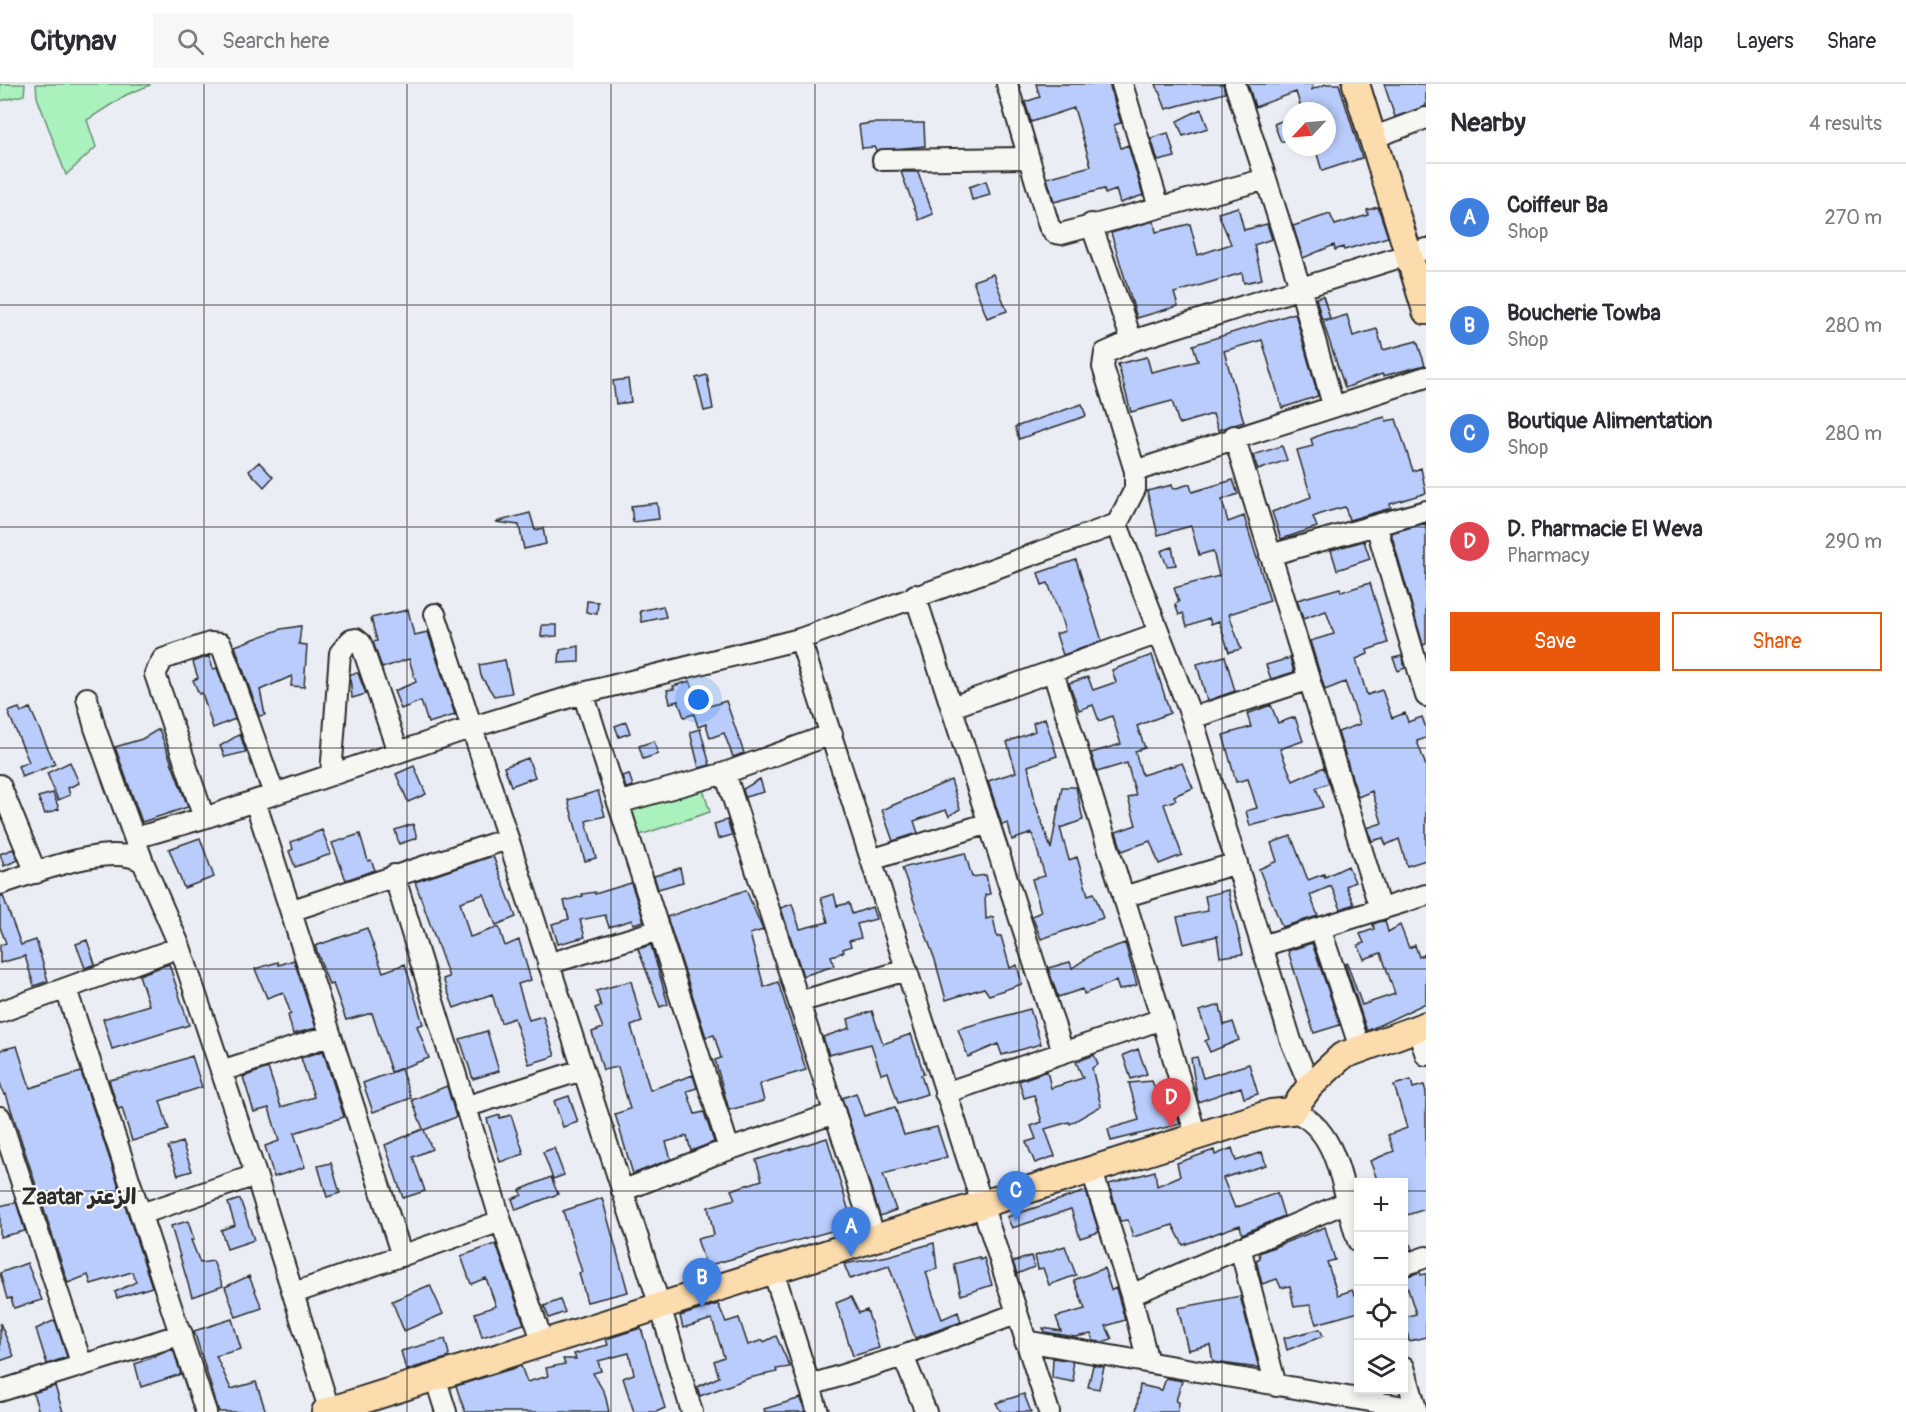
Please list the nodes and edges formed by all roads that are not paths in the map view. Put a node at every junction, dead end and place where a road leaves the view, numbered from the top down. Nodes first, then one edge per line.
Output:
1 (1007, 84) edge
2 (1122, 84) edge
3 (1236, 84) edge
4 (1356, 84) edge
5 (1426, 118) edge
6 (1372, 138) junction
7 (1029, 158) junction
8 (883, 160) dead end
9 (1266, 179) junction
10 (1159, 207) junction
11 (1091, 224) junction
12 (1417, 252) edge
13 (1300, 287) junction
14 (1426, 311) edge
15 (1132, 341) junction
16 (1426, 376) edge
17 (1333, 405) junction
18 (1234, 436) junction
19 (1135, 471) junction
20 (1426, 511) edge
21 (1117, 524) junction
22 (1376, 525) junction
23 (1270, 555) junction
24 (915, 596) junction
25 (435, 614) dead end
26 (1159, 633) junction
27 (800, 639) junction
28 (1053, 672) junction
29 (1310, 679) junction
30 (583, 693) junction
31 (1426, 696) edge
32 (87, 698) dead end
33 (952, 707) junction
34 (1192, 718) junction
35 (470, 728) junction
36 (832, 734) junction
37 (398, 752) junction
38 (725, 772) junction
39 (331, 775) junction
40 (0, 785) edge
41 (274, 794) junction
42 (255, 801) junction
43 (618, 802) junction
44 (204, 818) junction
45 (989, 823) junction
46 (135, 838) junction
47 (507, 840) junction
48 (872, 860) junction
49 (143, 862) junction
50 (1237, 864) junction
51 (36, 873) junction
52 (394, 875) junction
53 (0, 884) edge
54 (1426, 895) edge
55 (1123, 897) junction
56 (1380, 909) junction
57 (292, 910) junction
58 (1320, 928) junction
59 (659, 930) junction
60 (180, 946) junction
61 (1262, 946) junction
62 (548, 964) junction
63 (906, 970) junction
64 (66, 989) junction
65 (799, 1002) junction
66 (0, 1012) edge
67 (1162, 1018) junction
68 (1422, 1027) edge
69 (329, 1036) junction
70 (1360, 1048) junction
71 (1063, 1052) junction
72 (1426, 1055) edge
73 (582, 1070) junction
74 (221, 1071) junction
75 (1310, 1086) junction
76 (945, 1093) junction
77 (465, 1107) junction
78 (1292, 1111) junction
79 (835, 1113) junction
80 (0, 1117) edge
81 (1196, 1136) junction
82 (4, 1143) edge
83 (729, 1149) junction
84 (1092, 1168) junction
85 (256, 1175) junction
86 (622, 1191) junction
87 (1347, 1202) junction
88 (981, 1204) junction
89 (141, 1214) junction
90 (501, 1221) junction
91 (1356, 1232) edge
92 (875, 1238) junction
93 (1240, 1247) junction
94 (402, 1256) junction
95 (1426, 1257) edge
96 (1408, 1264) edge
97 (773, 1270) junction
98 (294, 1293) junction
99 (1131, 1295) junction
100 (660, 1306) junction
101 (1016, 1314) junction
102 (182, 1334) junction
103 (1025, 1341) junction
104 (543, 1343) junction
105 (903, 1356) junction
106 (1148, 1362) junction
107 (82, 1365) junction
108 (435, 1377) junction
109 (1413, 1377) edge
110 (811, 1385) junction
111 (1276, 1386) junction
112 (0, 1391) edge
113 (1416, 1410) edge
114 (328, 1411) edge
115 (206, 1412) edge
116 (446, 1412) edge
117 (692, 1412) edge
118 (818, 1412) edge
119 (926, 1412) edge
120 (1048, 1412) edge

1 - 7 street
2 - 10 street
3 - 9 street
4 - 6 main road
5 - 6 street
6 - 12 main road
7 - 8 street
7 - 11 street
9 - 10 street
9 - 13 street
10 - 11 street
11 - 15 street
12 - 13 street
12 - 14 main road
13 - 15 street
13 - 17 street
15 - 19 street
16 - 17 street
17 - 18 street
18 - 19 street
18 - 23 street
19 - 21 street
20 - 22 street
21 - 24 street
21 - 26 street
22 - 23 street
22 - 31 street
23 - 29 street
24 - 27 street
24 - 33 street
25 - 35 street
26 - 28 street
26 - 34 street
27 - 30 street
27 - 36 street
28 - 33 street
28 - 55 street
29 - 34 street
29 - 56 street
30 - 35 street
30 - 43 street
32 - 46 street
33 - 45 street
34 - 50 street
35 - 37 street
35 - 47 street
36 - 38 street
36 - 48 street
37 - 39 street
37 - 39 street
38 - 43 street
38 - 65 street
39 - 41 street
40 - 51 street
41 - 42 street
41 - 44 street
42 - 44 street
42 - 57 street
43 - 59 street
44 - 46 street
45 - 48 street
45 - 71 street
46 - 49 street
47 - 52 street
47 - 62 street
48 - 63 street
49 - 51 street
49 - 60 street
50 - 55 street
50 - 61 street
51 - 53 street
52 - 57 street
52 - 77 street
54 - 56 street
55 - 67 street
56 - 58 street
57 - 69 street
58 - 61 street
58 - 70 street
59 - 62 street
59 - 83 street
60 - 64 street
60 - 74 street
61 - 75 street
62 - 73 street
63 - 65 street
63 - 76 street
64 - 66 street
64 - 89 street
65 - 79 street
67 - 71 street
67 - 81 street
68 - 70 main road
68 - 72 street
69 - 74 street
69 - 94 street
70 - 75 main road
71 - 76 street
73 - 77 street
73 - 86 street
74 - 85 street
75 - 78 main road
76 - 88 street
77 - 90 street
78 - 81 main road
78 - 87 street
79 - 83 street
79 - 92 street
80 - 82 street
81 - 84 main road
82 - 107 street
83 - 86 street
84 - 88 main road
84 - 99 street
85 - 89 street
85 - 98 street
86 - 100 street
87 - 91 street
87 - 93 street
88 - 92 main road
88 - 101 street
89 - 102 street
90 - 94 street
90 - 104 street
92 - 97 main road
93 - 99 street
93 - 111 street
94 - 98 street
95 - 96 street
97 - 100 main road
97 - 110 street
98 - 114 street
99 - 106 street
100 - 104 main road
100 - 117 street
101 - 103 street
101 - 105 street
102 - 107 street
102 - 115 street
103 - 106 street
103 - 120 street
104 - 108 main road
105 - 110 street
105 - 119 street
106 - 111 street
107 - 112 street
108 - 114 main road
108 - 116 street
109 - 113 street
110 - 118 street
111 - 113 street

